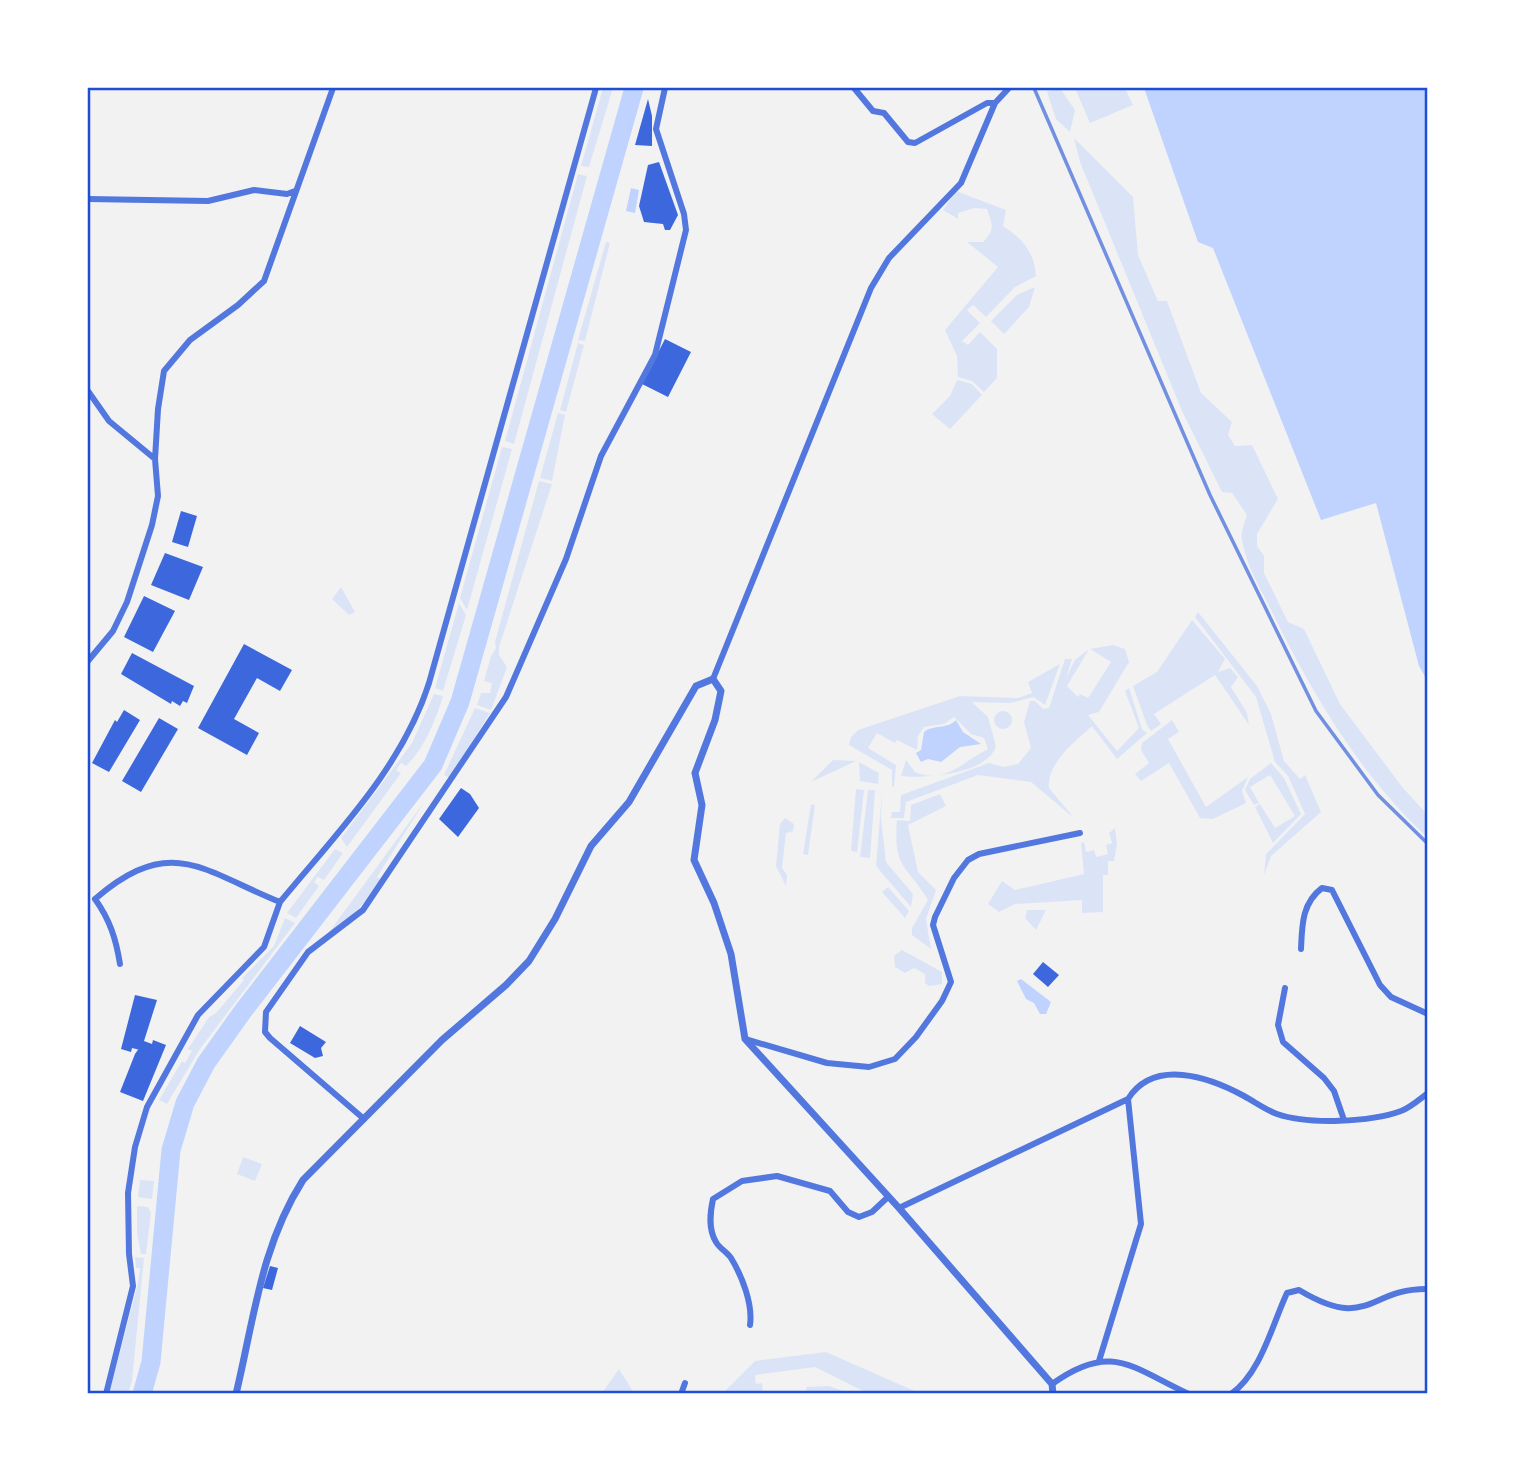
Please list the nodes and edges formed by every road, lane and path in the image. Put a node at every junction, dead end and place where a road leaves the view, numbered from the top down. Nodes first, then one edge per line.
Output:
1 (333, 88) edge
2 (596, 88) edge
3 (665, 88) edge
4 (854, 88) edge
5 (1009, 88) edge
6 (995, 103) junction
7 (295, 191) junction
8 (88, 199) edge
9 (88, 391) edge
10 (155, 460) junction
11 (88, 661) edge
12 (713, 679) junction
13 (1080, 833) dead end
14 (91, 899) edge
15 (280, 902) junction
16 (1301, 949) dead end
17 (120, 964) dead end
18 (1286, 988) dead end
19 (1427, 1014) edge
20 (745, 1039) junction
21 (1427, 1093) edge
22 (1128, 1099) junction
23 (364, 1119) junction
24 (1344, 1120) junction
25 (888, 1197) junction
26 (899, 1208) junction
27 (1427, 1289) edge
28 (750, 1325) dead end
29 (1099, 1361) junction
30 (685, 1383) dead end
31 (1052, 1384) junction
32 (106, 1394) edge
33 (236, 1394) edge
34 (681, 1394) edge
35 (1054, 1394) edge
36 (1189, 1394) edge
37 (1231, 1394) edge

1 - 7 street
2 - 15 street
3 - 23 street
4 - 6 street
5 - 6 street
6 - 12 street
7 - 8 street
7 - 10 street
9 - 10 street
10 - 11 street
12 - 20 street
12 - 23 street
13 - 20 street
14 - 15 street
14 - 17 street
15 - 32 street
16 - 19 street
18 - 24 street
20 - 25 street
21 - 24 street
22 - 24 street
22 - 26 street
22 - 29 street
23 - 33 street
25 - 26 street
25 - 28 street
26 - 31 street
27 - 37 street
29 - 31 street
29 - 36 street
30 - 34 street
31 - 35 street

